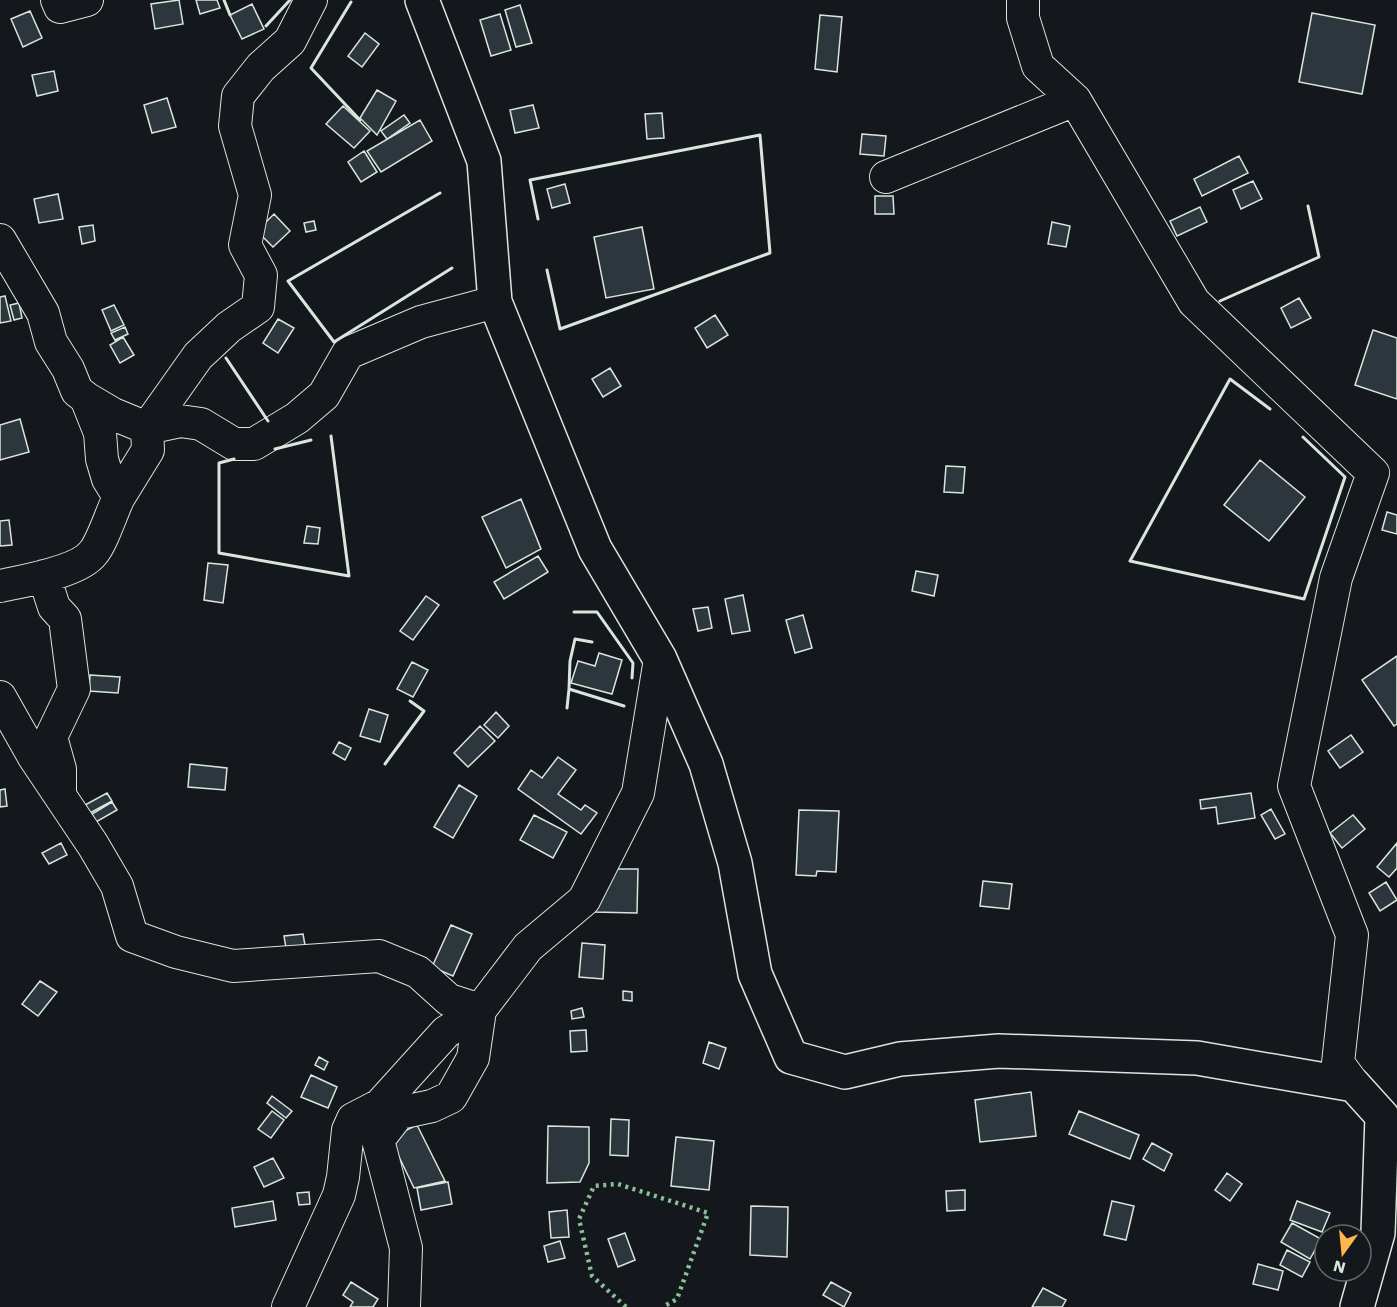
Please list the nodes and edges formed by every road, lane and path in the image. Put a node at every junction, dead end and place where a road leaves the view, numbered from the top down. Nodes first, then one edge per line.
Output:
1 (57, 0) edge
2 (87, 0) edge
3 (311, 0) edge
4 (422, 0) edge
5 (1023, 0) edge
6 (1075, 99) junction
7 (886, 177) dead end
8 (0, 240) edge
9 (495, 302) junction
10 (86, 398) junction
11 (147, 428) junction
12 (1385, 473) edge
13 (119, 497) junction
14 (44, 576) junction
15 (0, 586) edge
16 (660, 659) junction
17 (0, 697) edge
18 (60, 798) junction
19 (480, 1010) junction
20 (1354, 1085) junction
21 (1390, 1125) edge
22 (305, 1272) junction
23 (288, 1307) edge
24 (312, 1307) edge
25 (404, 1307) edge
26 (1357, 1307) edge

1 - 2 street
3 - 11 street
4 - 9 street
5 - 6 street
6 - 7 street
6 - 12 street
8 - 10 street
9 - 11 street
9 - 16 street
10 - 11 street
10 - 13 street
11 - 13 street
12 - 20 street
13 - 14 street
14 - 15 street
14 - 18 street
16 - 19 street
16 - 20 street
17 - 18 street
18 - 19 street
19 - 22 street
19 - 25 street
20 - 21 street
21 - 26 street
22 - 23 street
22 - 24 street

